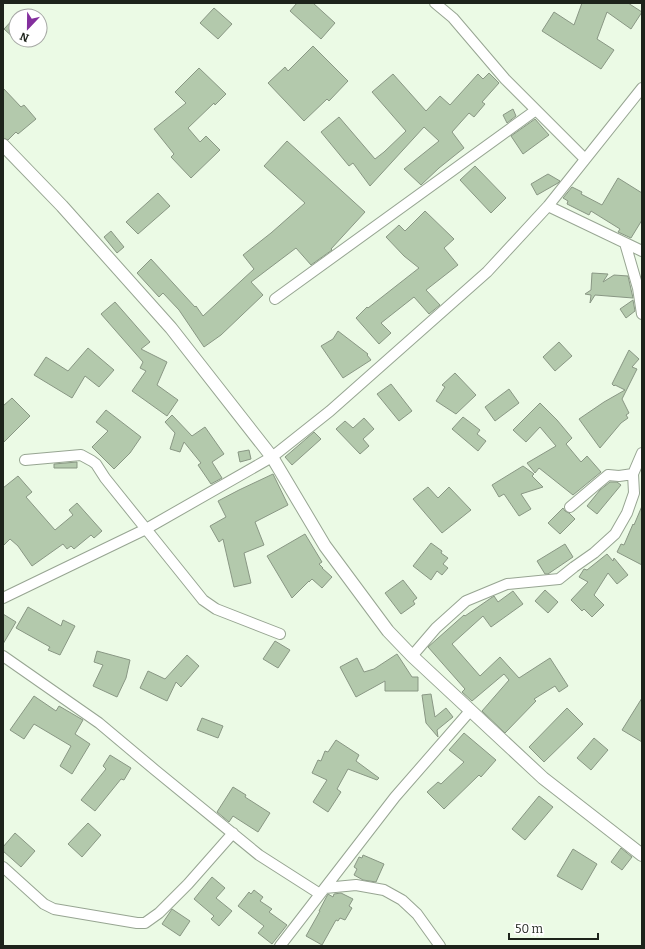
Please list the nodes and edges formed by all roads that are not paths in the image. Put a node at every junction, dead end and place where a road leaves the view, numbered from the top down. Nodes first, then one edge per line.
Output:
1 (435, 3) edge
2 (642, 88) edge
3 (536, 110) junction
4 (3, 145) edge
5 (585, 159) junction
6 (548, 206) junction
7 (625, 243) junction
8 (642, 251) edge
9 (275, 299) dead end
10 (642, 314) edge
11 (642, 453) edge
12 (272, 457) junction
13 (25, 460) dead end
14 (633, 474) junction
15 (570, 506) dead end
16 (146, 529) junction
17 (3, 598) edge
18 (280, 634) dead end
19 (3, 656) edge
20 (412, 656) junction
21 (470, 711) junction
22 (233, 834) junction
23 (642, 855) edge
24 (3, 868) edge
25 (323, 891) junction
26 (280, 946) edge
27 (440, 946) edge

1 - 3 street
2 - 5 street
3 - 5 street
3 - 9 street
4 - 12 street
5 - 6 street
6 - 7 street
6 - 12 street
7 - 8 street
7 - 10 street
11 - 14 street
12 - 16 street
12 - 20 street
13 - 16 street
14 - 15 street
14 - 20 street
16 - 17 street
16 - 18 street
19 - 22 street
20 - 21 street
21 - 23 street
21 - 25 street
22 - 24 street
22 - 25 street
25 - 26 street
25 - 27 street

